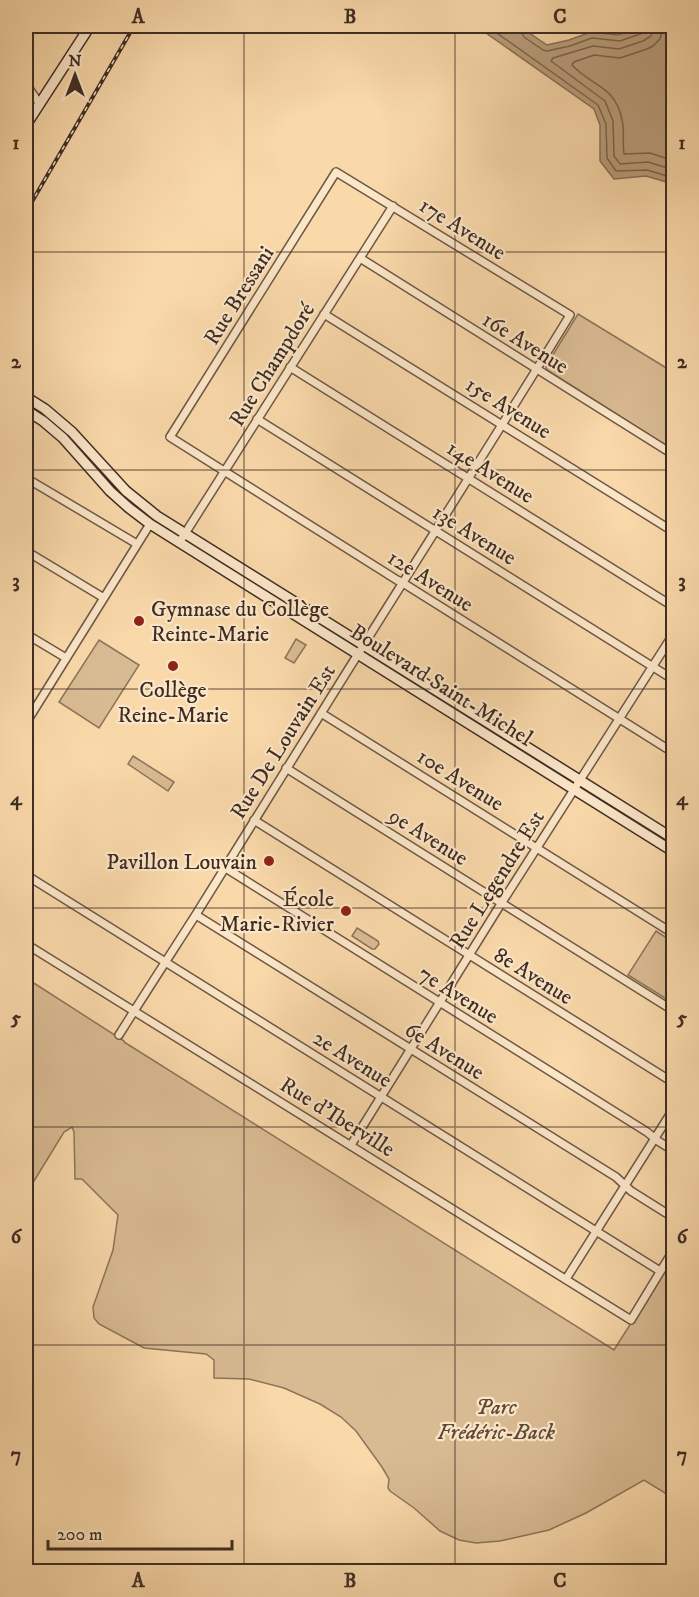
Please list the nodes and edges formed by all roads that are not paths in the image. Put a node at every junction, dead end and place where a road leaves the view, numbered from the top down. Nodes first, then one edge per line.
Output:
1 (90, 26) edge
2 (26, 84) edge
3 (39, 103) junction
4 (26, 124) edge
5 (336, 172) joint
6 (393, 206) junction
7 (360, 258) junction
8 (324, 314) junction
9 (570, 315) joint
10 (290, 367) junction
11 (537, 370) junction
12 (26, 397) edge
13 (26, 410) edge
14 (257, 419) junction
15 (502, 424) junction
16 (170, 437) joint
17 (674, 455) edge
18 (224, 471) junction
19 (26, 478) edge
20 (468, 478) junction
21 (150, 524) junction
22 (436, 531) junction
23 (674, 532) edge
24 (185, 534) junction
25 (180, 543) junction
26 (137, 544) junction
27 (26, 550) edge
28 (403, 583) junction
29 (104, 598) junction
30 (674, 607) edge
31 (674, 633) edge
32 (26, 634) edge
33 (364, 645) junction
34 (358, 654) junction
35 (66, 658) junction
36 (652, 667) junction
37 (674, 680) edge
38 (321, 713) junction
39 (619, 719) junction
40 (26, 723) edge
41 (674, 753) edge
42 (286, 768) junction
43 (580, 780) junction
44 (574, 789) junction
45 (254, 820) junction
46 (674, 839) edge
47 (537, 848) junction
48 (674, 852) edge
49 (224, 867) junction
50 (26, 875) edge
51 (502, 903) junction
52 (196, 915) junction
53 (674, 934) edge
54 (26, 944) edge
55 (469, 956) junction
56 (165, 962) junction
57 (439, 1003) junction
58 (134, 1011) junction
59 (674, 1011) edge
60 (119, 1035) dead end
61 (410, 1050) junction
62 (674, 1083) edge
63 (380, 1096) junction
64 (674, 1108) edge
65 (654, 1138) junction
66 (351, 1145) junction
67 (674, 1151) edge
68 (625, 1185) junction
69 (674, 1218) edge
70 (596, 1230) junction
71 (674, 1249) edge
72 (660, 1271) junction
73 (566, 1279) junction

1 - 3 main road
2 - 3 street
3 - 4 main road
5 - 6 street, 17e Avenue
5 - 16 street, Rue Bressani
6 - 7 street, Rue Champdoré
6 - 9 street, 17e Avenue
7 - 8 street, Rue Champdoré
7 - 11 street, 16e Avenue
8 - 10 street, Rue Champdoré
8 - 15 street, 15e Avenue
9 - 11 street, Rue De Louvain Est
10 - 14 street, Rue Champdoré
10 - 20 street, 14e Avenue
11 - 15 street, Rue De Louvain Est
11 - 17 street, 16e Avenue
12 - 24 main road, Boulevard Saint-Michel
13 - 21 main road, Boulevard Saint-Michel
14 - 18 street, Rue Champdoré
14 - 22 street, 13e Avenue
15 - 20 street, Rue De Louvain Est
15 - 23 street, 15e Avenue
16 - 18 street, 12e Avenue
18 - 24 street, Rue Champdoré
18 - 28 street, 12e Avenue
19 - 26 street
20 - 22 street, Rue De Louvain Est
20 - 30 street, 14e Avenue
21 - 25 main road, Boulevard Saint-Michel
21 - 26 street
22 - 28 street, Rue De Louvain Est
22 - 36 street, 13e Avenue
24 - 25 street, Rue Champdoré
24 - 33 main road, Boulevard Saint-Michel
25 - 34 main road, Boulevard Saint-Michel
26 - 29 street
27 - 29 street
28 - 33 street, Rue De Louvain Est
28 - 39 street, 12e Avenue
29 - 35 street
31 - 36 street, Rue Legendre Est
32 - 35 street
33 - 34 street, Rue De Louvain Est
33 - 43 main road, Boulevard Saint-Michel
34 - 38 street, Rue De Louvain Est
34 - 44 main road, Boulevard Saint-Michel
35 - 40 street
36 - 37 street, 13e Avenue
36 - 39 street, Rue Legendre Est
38 - 42 street, Rue De Louvain Est
38 - 47 street, 10e Avenue
39 - 41 street, 12e Avenue
39 - 43 street, Rue Legendre Est
42 - 45 street, Rue De Louvain Est
42 - 51 street, 9e Avenue
43 - 44 street, Rue Legendre Est
43 - 46 main road, Boulevard Saint-Michel
44 - 47 street, Rue Legendre Est
44 - 48 main road, Boulevard Saint-Michel
45 - 49 street, Rue De Louvain Est
45 - 55 street, 8e Avenue
47 - 51 street, Rue Legendre Est
47 - 53 street, 10e Avenue
49 - 52 street, Rue De Louvain Est
49 - 57 street, 7e Avenue
50 - 56 street, 2e Avenue
51 - 55 street, Rue Legendre Est
51 - 59 street, 9e Avenue
52 - 56 street, Rue De Louvain Est
52 - 61 street, 6e Avenue
54 - 58 street, Rue d'Iberville
55 - 57 street, Rue Legendre Est
55 - 62 street, 8e Avenue
56 - 58 street, Rue De Louvain Est
56 - 63 street, 2e Avenue
57 - 61 street, Rue Legendre Est
57 - 65 street, 7e Avenue
58 - 60 street, Rue De Louvain Est
58 - 66 street, Rue d'Iberville
61 - 63 street, Rue Legendre Est
61 - 68 street, 6e Avenue
63 - 66 street, Rue Legendre Est
63 - 70 street, 2e Avenue
64 - 65 street
65 - 67 street, 7e Avenue
65 - 68 street
66 - 73 street, Rue d'Iberville
68 - 69 street, 6e Avenue
68 - 70 street
70 - 72 street, 2e Avenue
70 - 73 street
71 - 72 street
72 - 73 street, Rue d'Iberville

